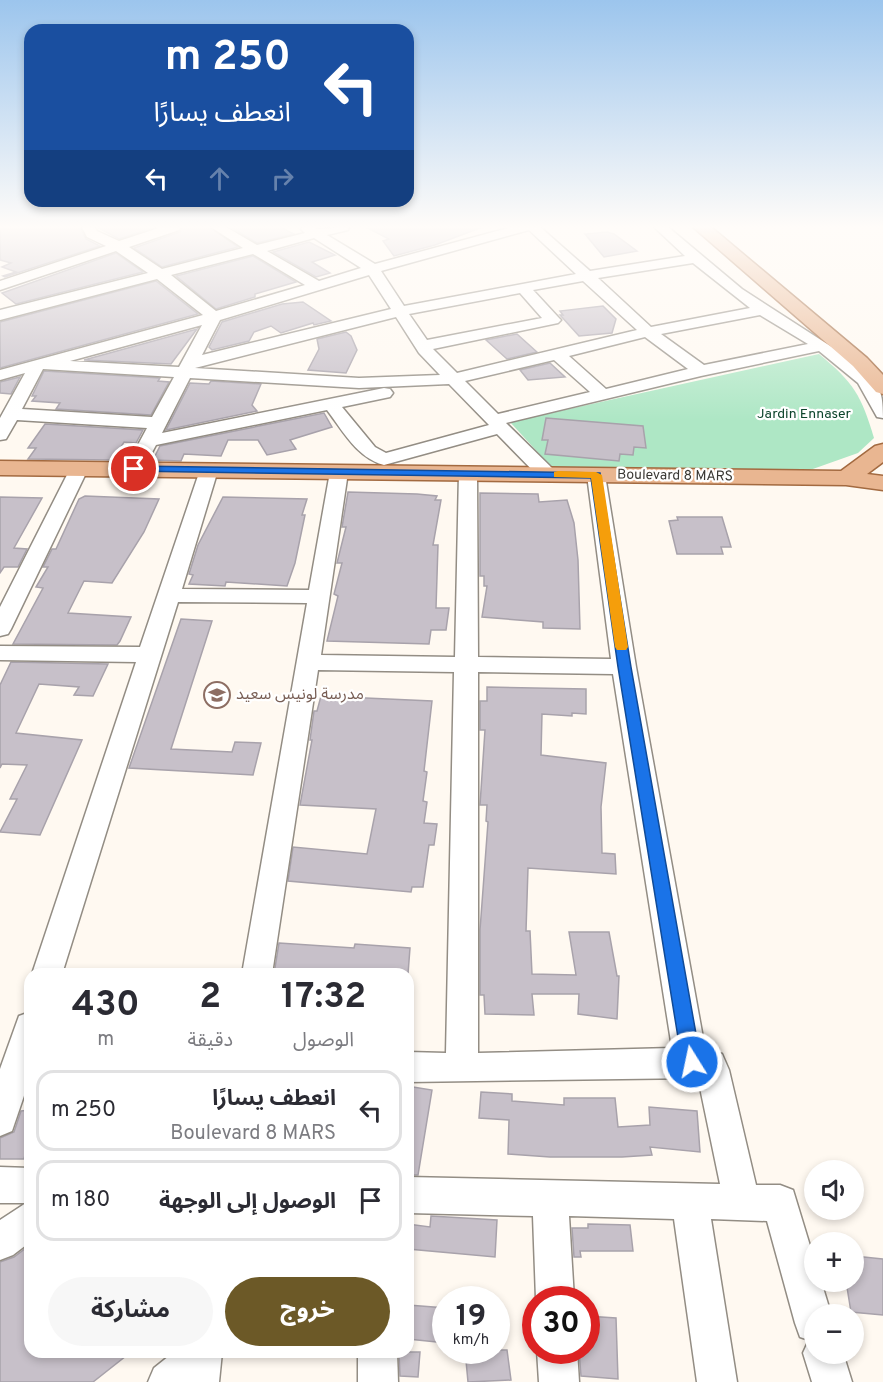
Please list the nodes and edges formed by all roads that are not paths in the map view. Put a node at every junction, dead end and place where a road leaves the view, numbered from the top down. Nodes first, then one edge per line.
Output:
1 (92, 291) edge
2 (182, 291) edge
3 (299, 291) edge
4 (387, 291) edge
5 (505, 291) edge
6 (527, 291) edge
7 (603, 291) edge
8 (737, 291) edge
9 (777, 291) edge
10 (763, 310) junction
11 (400, 311) junction
12 (0, 315) edge
13 (214, 317) junction
14 (648, 332) junction
15 (423, 346) junction
16 (820, 346) junction
17 (557, 354) junction
18 (860, 362) junction
19 (38, 364) junction
20 (187, 368) junction
21 (701, 371) junction
22 (0, 375) edge
23 (883, 376) edge
24 (453, 379) junction
25 (883, 388) edge
26 (603, 395) junction
27 (331, 404) junction
28 (883, 413) edge
29 (13, 414) junction
30 (158, 423) junction
31 (499, 423) junction
32 (0, 435) edge
33 (149, 441) junction
34 (883, 451) edge
35 (381, 466) junction
36 (0, 468) edge
37 (79, 469) junction
38 (134, 469) junction
39 (209, 470) junction
40 (339, 472) junction
41 (468, 473) junction
42 (547, 474) junction
43 (596, 475) junction
44 (846, 478) junction
45 (883, 483) edge
46 (168, 595) junction
47 (318, 597) junction
48 (0, 629) edge
49 (0, 653) edge
50 (149, 655) junction
51 (308, 662) junction
52 (466, 664) junction
53 (624, 667) junction
54 (49, 968) edge
55 (258, 968) edge
56 (24, 1040) edge
57 (16, 1059) edge
58 (692, 1062) junction
59 (414, 1067) edge
60 (462, 1068) junction
61 (0, 1120) edge
62 (0, 1185) edge
63 (24, 1186) edge
64 (414, 1195) edge
65 (550, 1198) junction
66 (690, 1202) junction
67 (742, 1203) junction
68 (24, 1224) edge
69 (0, 1242) edge
70 (554, 1286) edge
71 (809, 1304) edge
72 (378, 1358) edge
73 (202, 1362) edge
74 (558, 1364) edge
75 (826, 1364) edge
76 (168, 1382) edge
77 (378, 1382) edge
78 (559, 1382) edge
79 (717, 1382) edge
80 (832, 1382) edge

1 - 12 street
2 - 13 street
3 - 13 street
4 - 11 street
5 - 11 street
6 - 15 street
7 - 14 street
8 - 10 street
9 - 18 main road
10 - 14 street
10 - 16 street
11 - 15 street
11 - 20 street
13 - 19 street
13 - 20 street
14 - 17 street
14 - 21 street
15 - 24 street
16 - 21 street
16 - 28 street
17 - 24 street
17 - 26 street
18 - 23 main road
18 - 25 main road
19 - 20 street
19 - 22 street
19 - 29 street
20 - 24 street
20 - 30 street
21 - 26 street
24 - 27 street
24 - 31 street
26 - 31 street
27 - 33 street
27 - 35 street
29 - 30 street
29 - 32 street
30 - 33 street
31 - 35 street
31 - 42 street
33 - 38 street
34 - 44 main road
35 - 40 main road, Boulevard 8 MARS
35 - 41 main road, Boulevard 8 MARS
36 - 37 main road, Boulevard 8 MARS
37 - 38 main road, Boulevard 8 MARS
37 - 48 street
38 - 39 main road, Boulevard 8 MARS
39 - 40 main road, Boulevard 8 MARS
39 - 46 street
40 - 47 street
41 - 42 main road, Boulevard 8 MARS
41 - 52 street
42 - 43 main road, Boulevard 8 MARS
43 - 44 main road, Boulevard 8 MARS
43 - 53 street
44 - 45 main road, Boulevard 8 MARS
46 - 47 street
46 - 50 street
47 - 51 street
49 - 50 street
50 - 54 street
51 - 52 street
51 - 55 street
52 - 53 street
52 - 60 street
53 - 58 street
56 - 57 street
57 - 61 street
58 - 60 street
58 - 67 street
59 - 60 street
62 - 63 street
64 - 65 street
65 - 66 street
65 - 70 street
66 - 67 street
66 - 79 street
67 - 71 street
68 - 69 street
72 - 77 street
73 - 76 street
74 - 78 street
75 - 80 street

